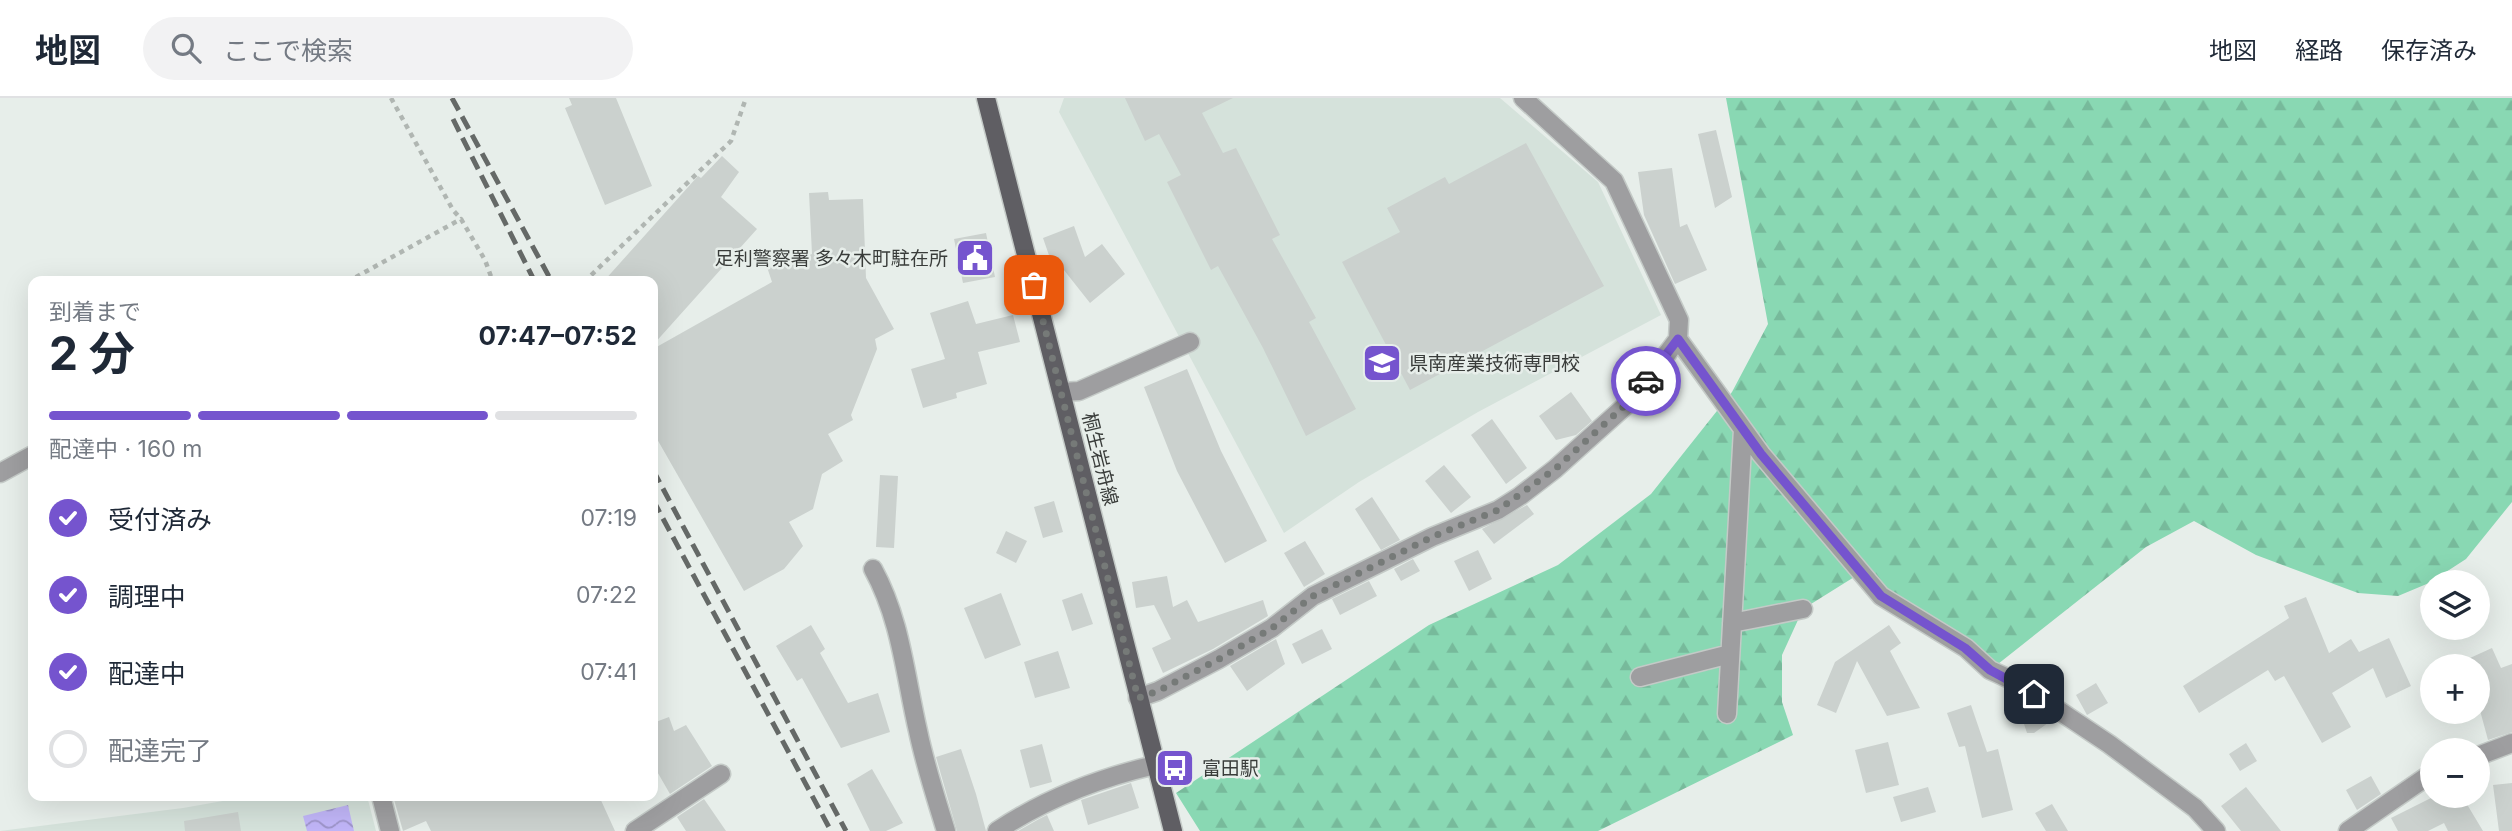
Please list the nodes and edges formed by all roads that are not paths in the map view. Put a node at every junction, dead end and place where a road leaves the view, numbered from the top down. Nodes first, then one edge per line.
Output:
1 (986, 98) edge
2 (1523, 98) edge
3 (1678, 339) junction
4 (1191, 342) dead end
5 (1062, 392) junction
6 (1743, 429) junction
7 (28, 458) edge
8 (0, 473) edge
9 (873, 569) dead end
10 (1802, 609) dead end
11 (1732, 623) junction
12 (1730, 654) junction
13 (1640, 677) dead end
14 (1138, 698) junction
15 (1727, 714) dead end
16 (2512, 743) edge
17 (2490, 752) edge
18 (1155, 765) junction
19 (721, 774) dead end
20 (2420, 781) edge
21 (382, 801) edge
22 (390, 831) edge
23 (635, 831) edge
24 (946, 831) edge
25 (996, 831) edge
26 (1173, 831) edge
27 (2216, 831) edge
28 (2348, 831) edge

1 - 5 main road, 桐生岩舟線
2 - 3 street
3 - 6 street
3 - 14 street
4 - 5 street
5 - 14 main road, 桐生岩舟線
6 - 11 street
6 - 27 street
7 - 8 street
9 - 24 street
10 - 11 street
11 - 12 street
12 - 13 street
12 - 15 street
14 - 18 main road, 桐生岩舟線
16 - 17 street
18 - 25 street
18 - 26 main road, 桐生岩舟線
19 - 23 street
20 - 28 street
21 - 22 street

